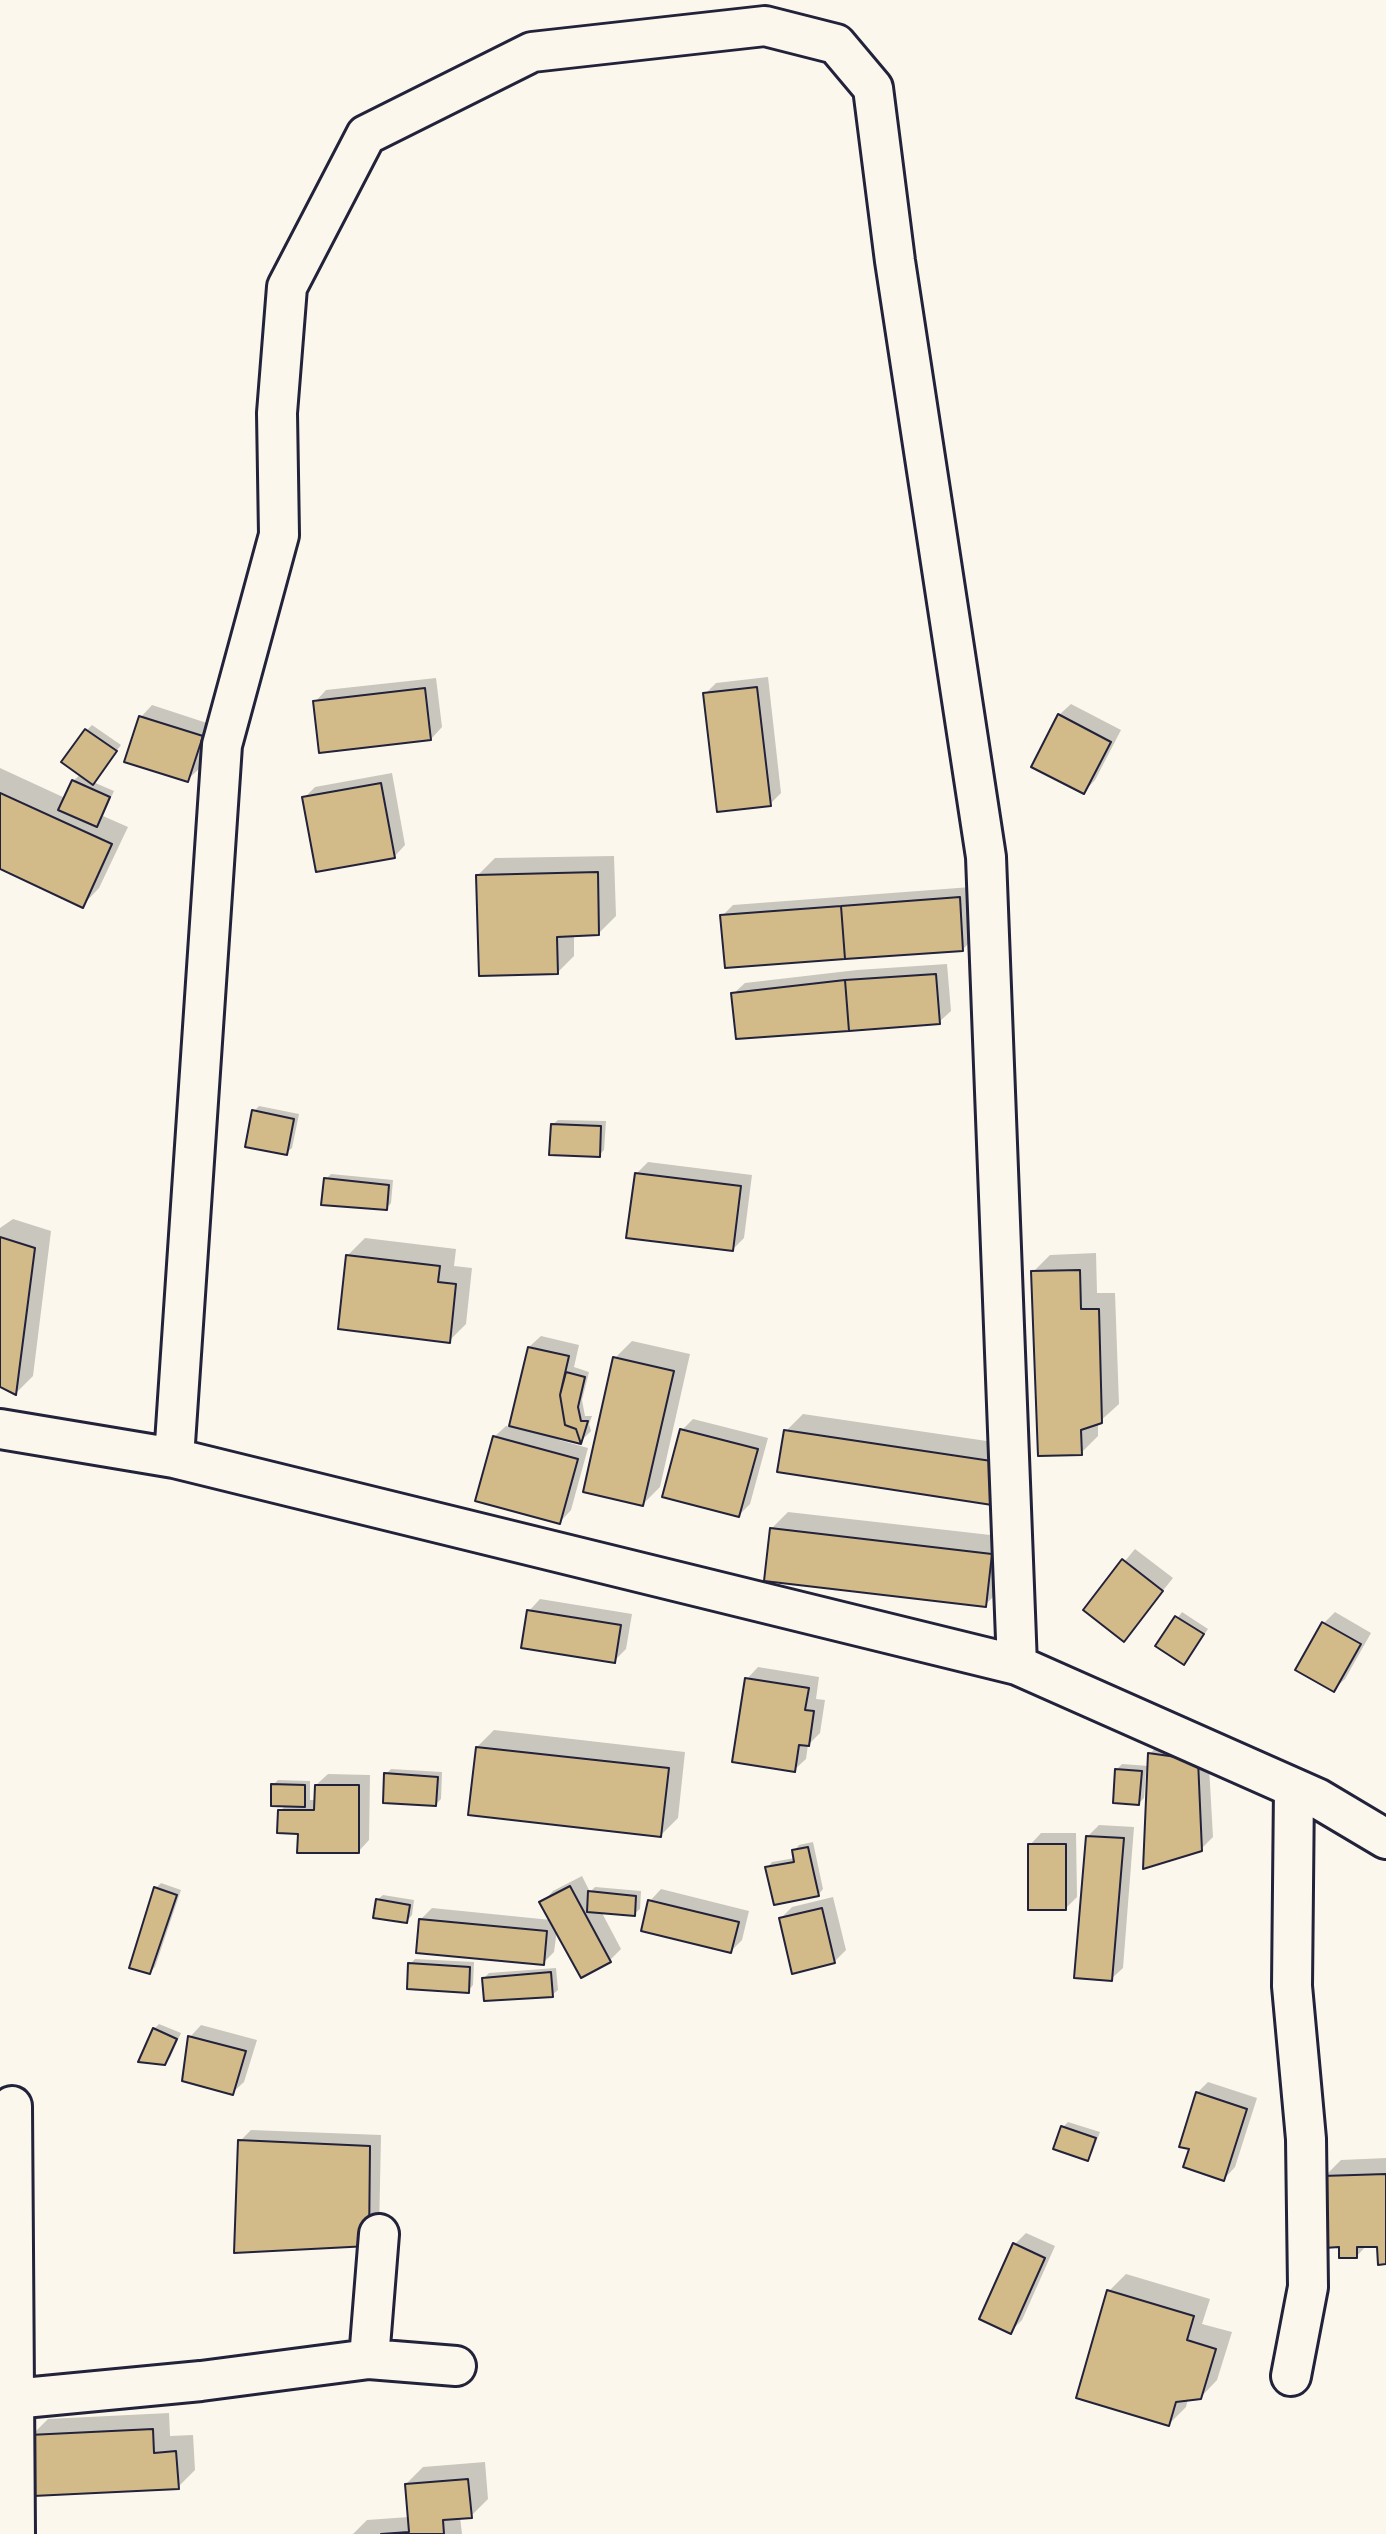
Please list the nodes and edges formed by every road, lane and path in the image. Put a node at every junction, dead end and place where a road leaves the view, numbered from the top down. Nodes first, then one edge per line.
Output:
1 (0, 1429) edge
2 (174, 1458) junction
3 (1017, 1665) junction
4 (1294, 1788) junction
5 (1386, 1839) edge
6 (12, 2106) dead end
7 (379, 2234) dead end
8 (369, 2359) junction
9 (456, 2366) dead end
10 (1291, 2376) dead end
11 (13, 2399) junction
12 (15, 2534) edge

1 - 2 street
2 - 3 street
2 - 3 street
3 - 4 street
4 - 5 street
4 - 10 street
6 - 11 street
7 - 8 street
8 - 9 street
8 - 11 street
11 - 12 street

